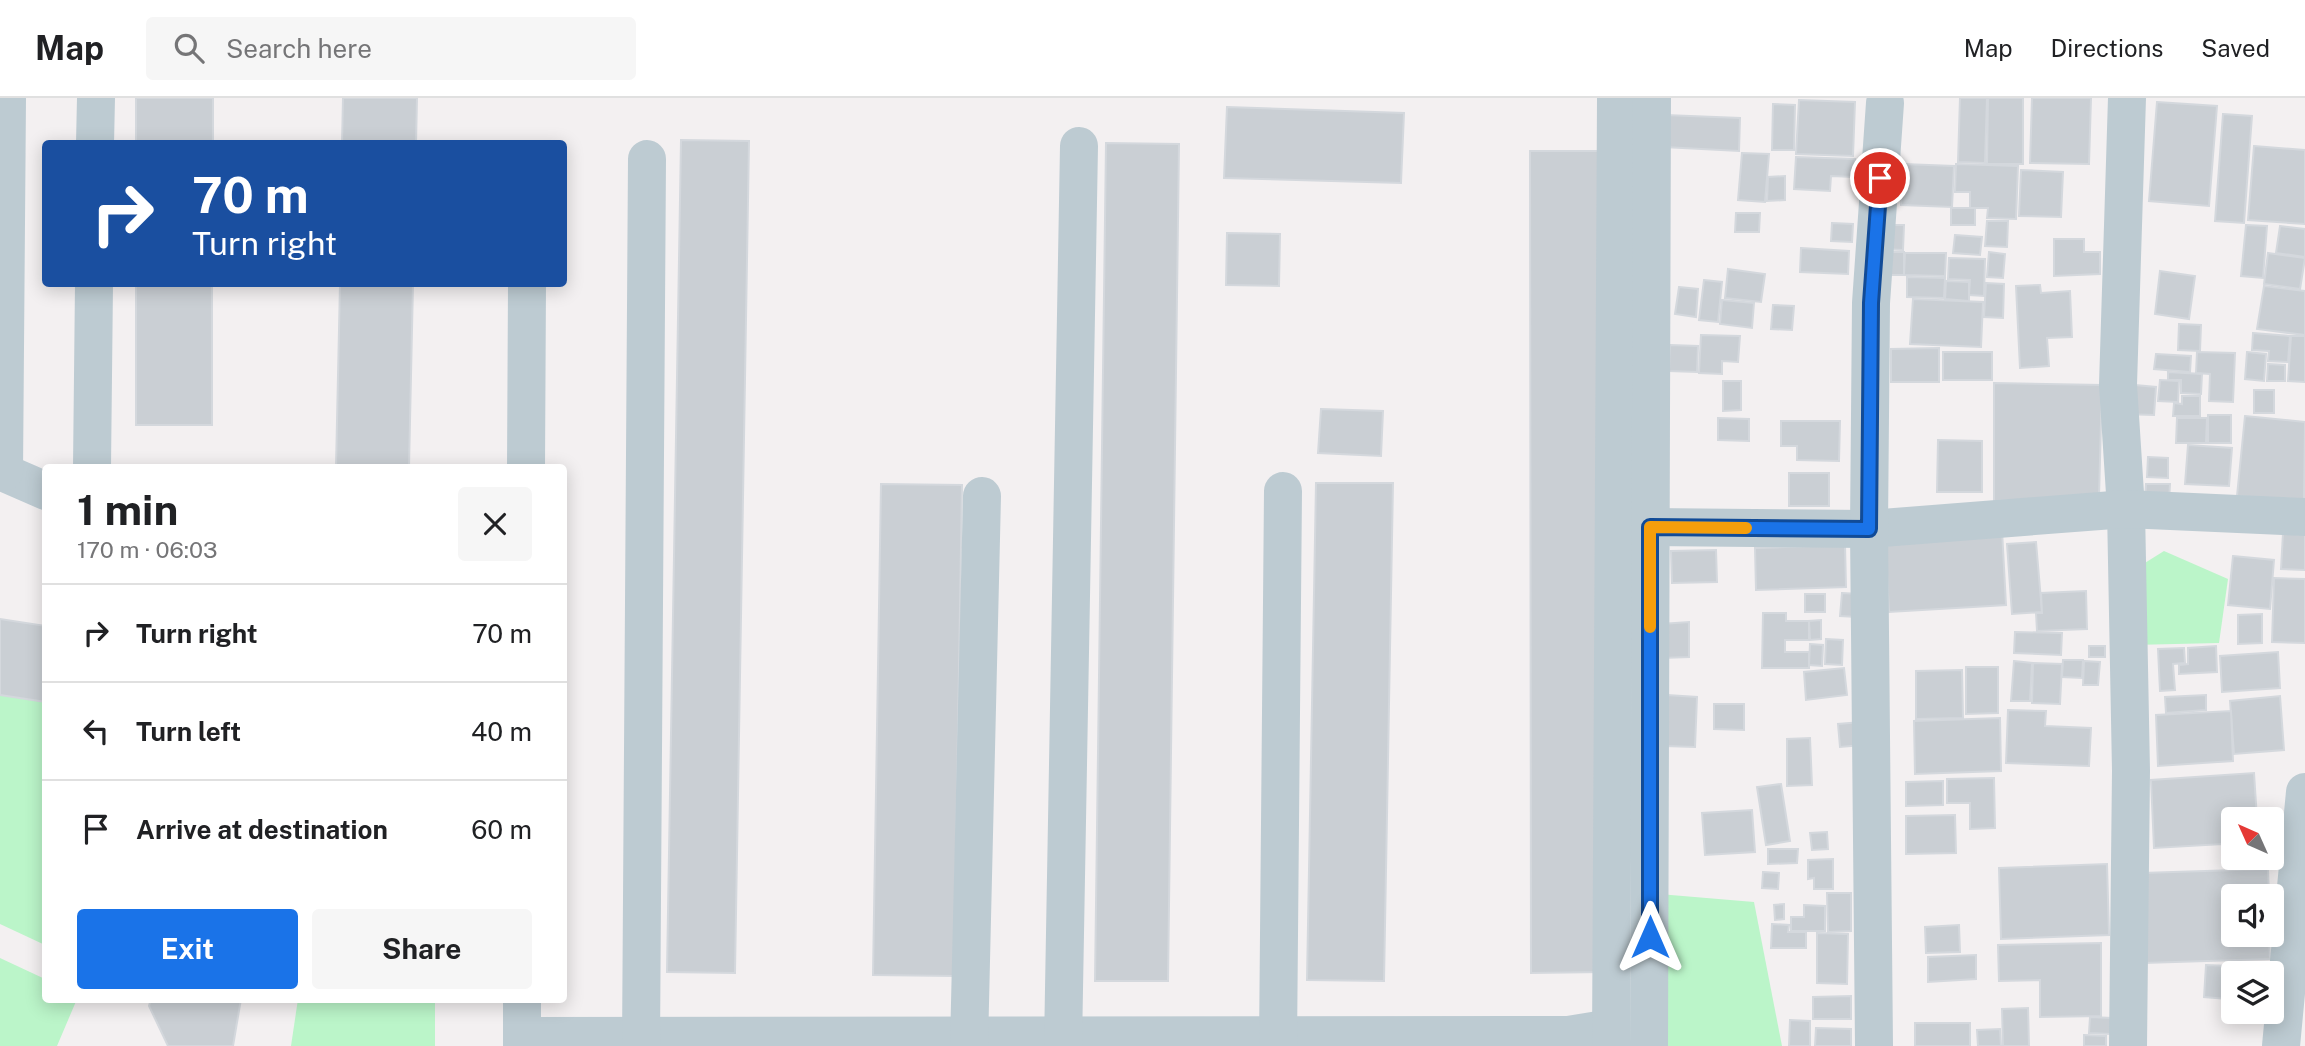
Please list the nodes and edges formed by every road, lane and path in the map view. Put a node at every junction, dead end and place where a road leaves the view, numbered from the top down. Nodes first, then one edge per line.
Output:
1 (7, 98) edge
2 (96, 98) edge
3 (1652, 98) edge
4 (2127, 98) edge
5 (1616, 99) edge
6 (1885, 103) dead end
7 (95, 140) edge
8 (1079, 146) dead end
9 (647, 159) dead end
10 (94, 287) edge
11 (527, 287) edge
12 (92, 464) edge
13 (526, 464) edge
14 (2, 471) edge
15 (42, 489) edge
16 (1283, 491) dead end
17 (982, 496) dead end
18 (2126, 509) junction
19 (2305, 517) edge
20 (1650, 527) junction
21 (1869, 529) junction
22 (2305, 792) edge
23 (522, 1027) edge
24 (1611, 1037) edge
25 (1278, 1040) edge
26 (641, 1041) edge
27 (969, 1041) edge
28 (1063, 1041) edge
29 (1649, 1046) edge
30 (1874, 1046) edge
31 (2128, 1046) edge
32 (2281, 1046) edge

1 - 14 street
2 - 7 street
3 - 20 street
4 - 18 street
5 - 24 street
6 - 21 street
8 - 28 street
9 - 26 street
10 - 12 street
11 - 13 street
14 - 15 street
16 - 25 street
17 - 27 street
18 - 19 street
18 - 21 street
18 - 31 street
20 - 21 street
20 - 29 street
21 - 30 street
22 - 32 street
23 - 26 street
24 - 25 street
25 - 28 street
26 - 27 street
27 - 28 street

